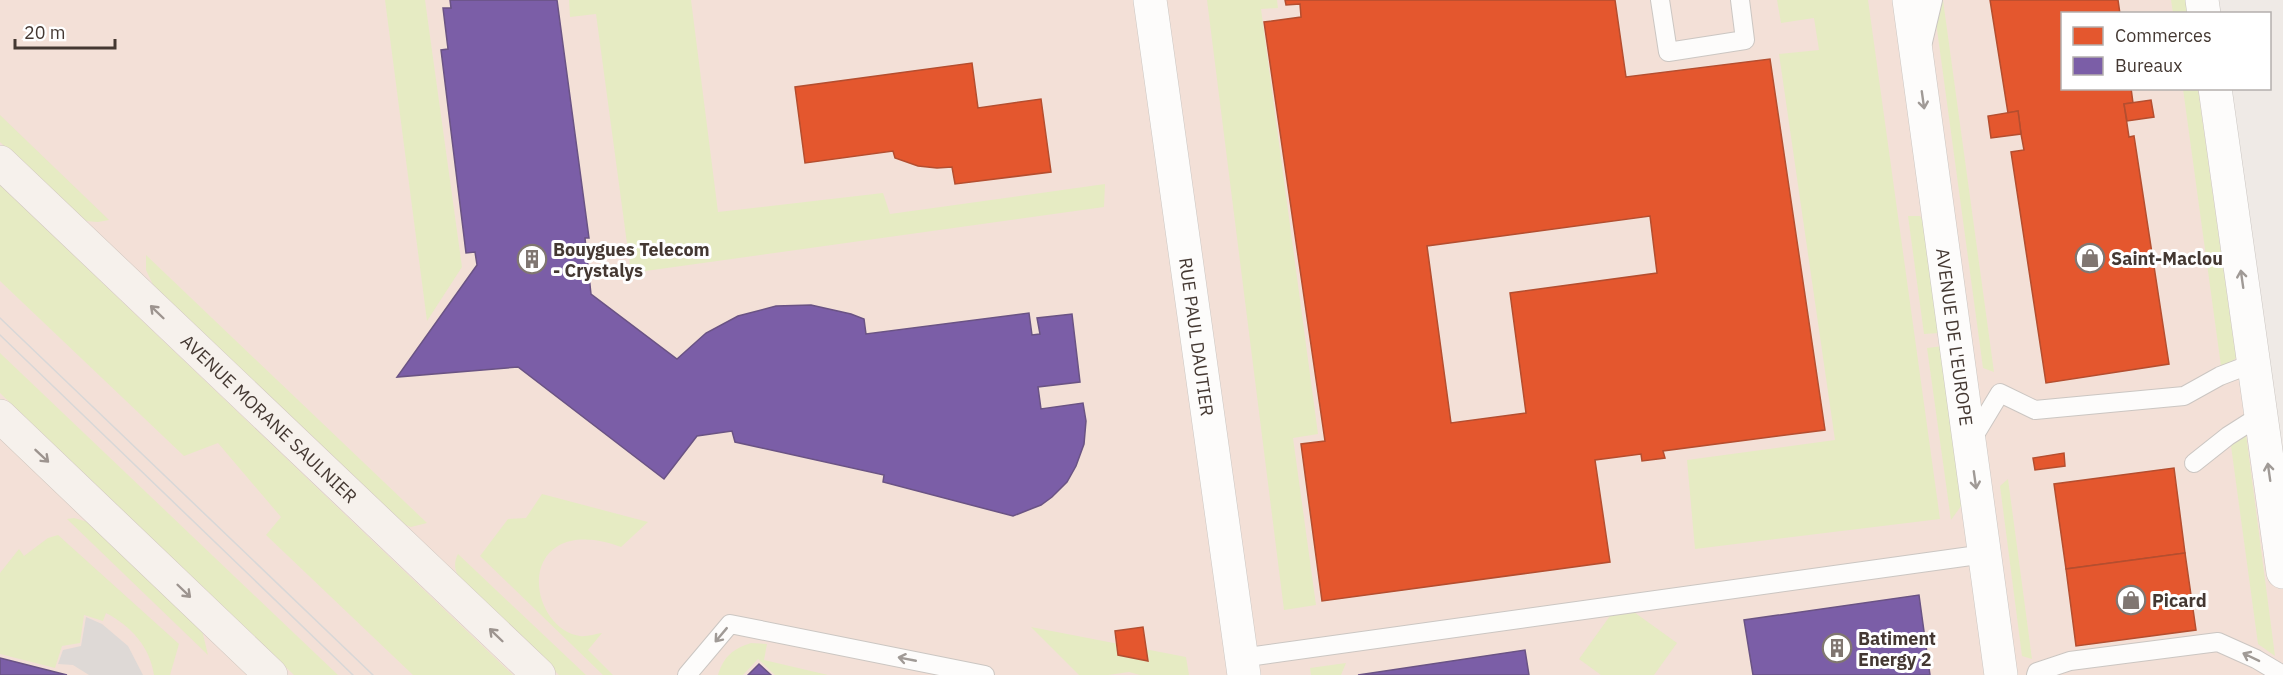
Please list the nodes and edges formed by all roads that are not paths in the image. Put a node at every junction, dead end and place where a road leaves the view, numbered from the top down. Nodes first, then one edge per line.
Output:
1 (1150, 0) edge
2 (1660, 0) edge
3 (1740, 0) edge
4 (1909, 0) edge
5 (1933, 0) edge
6 (1918, 63) junction
7 (2215, 90) edge
8 (0, 162) edge
9 (2254, 363) junction
10 (2261, 415) junction
11 (0, 416) edge
12 (1970, 443) junction
13 (2194, 463) dead end
14 (1985, 554) junction
15 (2283, 572) edge
16 (1243, 666) edge
17 (271, 675) edge
18 (538, 675) edge
19 (687, 675) edge
20 (985, 675) edge
21 (2001, 675) edge
22 (2036, 675) edge
23 (2283, 675) edge

1 - 16 street, RUE PAUL DAUTIER
2 - 3 lane
4 - 6 street, AVENUE DE L'EUROPE
5 - 6 lane
6 -> 12 street, AVENUE DE L'EUROPE
9 -> 7 street
18 -> 8 main road, AVENUE MORANE SAULNIER
9 - 10 street
9 - 12 lane
10 - 13 lane
15 -> 10 street
11 -> 17 main road
12 -> 14 street, AVENUE DE L'EUROPE
14 - 16 lane
14 - 21 street, AVENUE DE L'EUROPE
20 -> 19 lane
23 -> 22 lane

